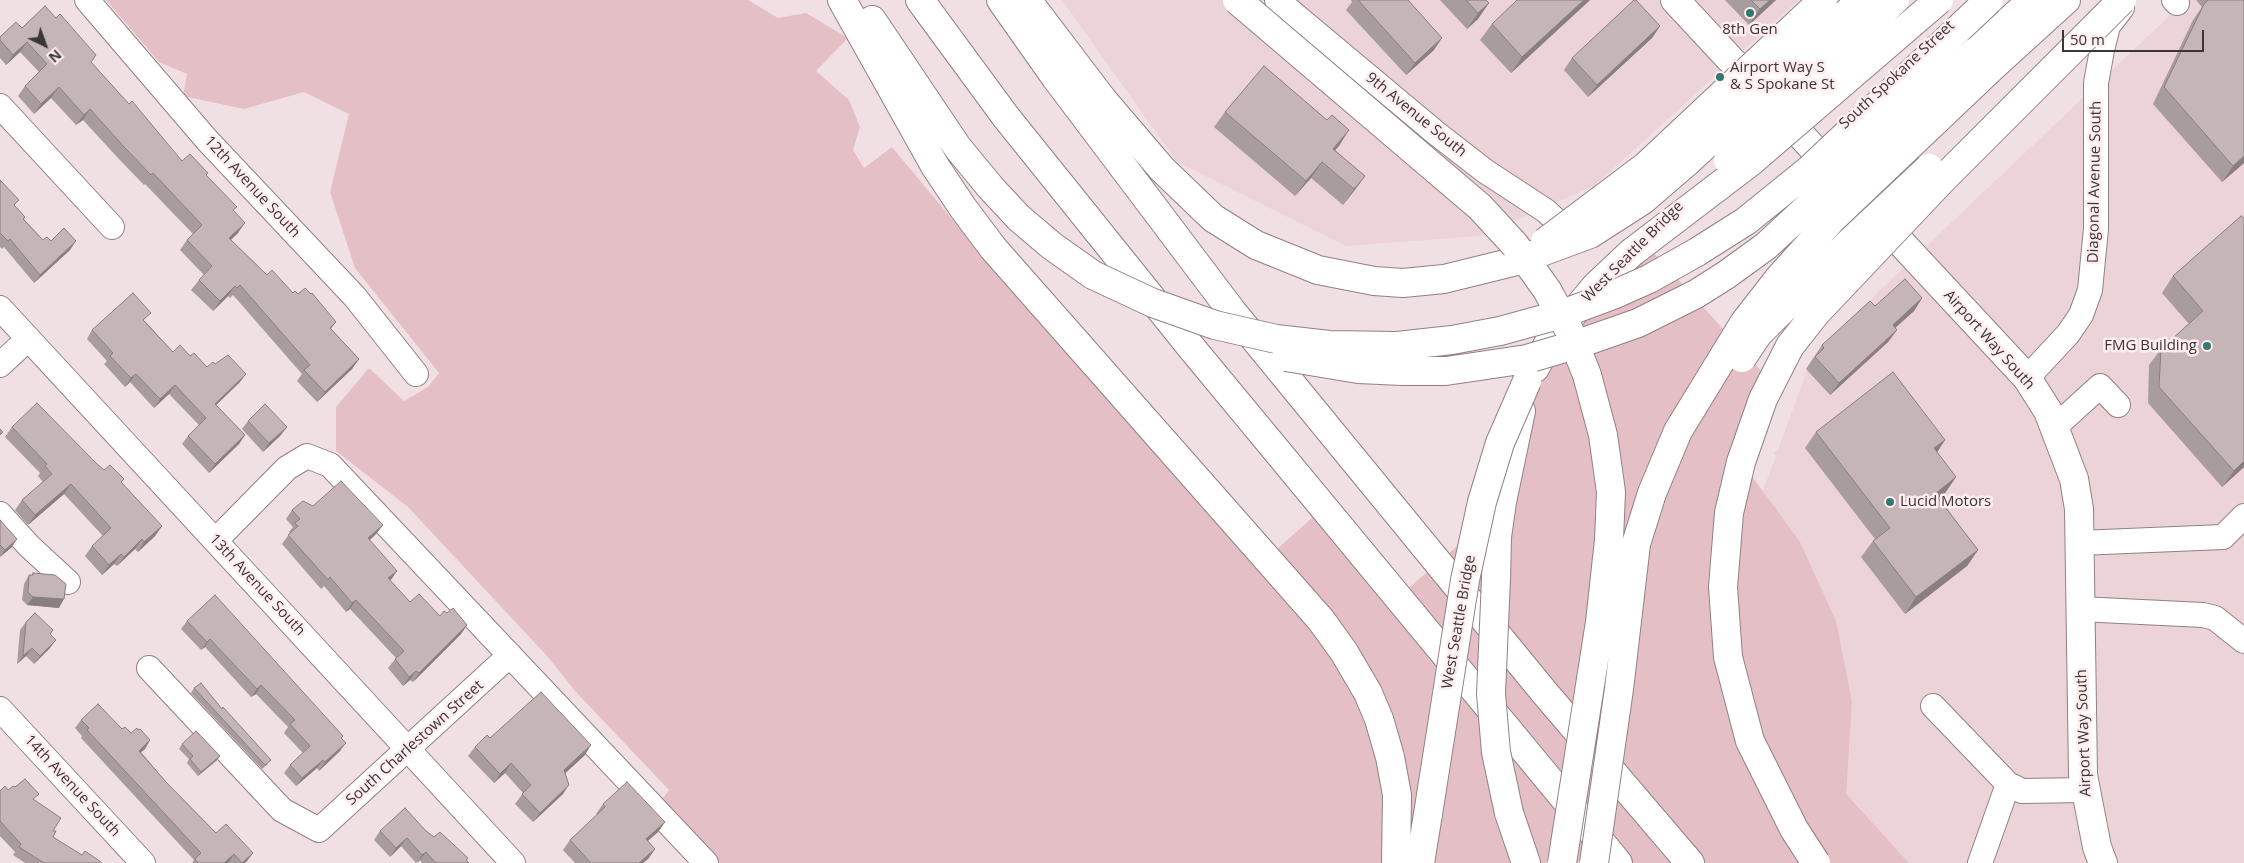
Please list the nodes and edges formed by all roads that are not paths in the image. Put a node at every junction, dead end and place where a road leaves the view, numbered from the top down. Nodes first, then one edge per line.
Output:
1 (87, 0) edge
2 (842, 0) edge
3 (858, 0) edge
4 (920, 0) edge
5 (1001, 0) edge
6 (1027, 0) edge
7 (1237, 0) edge
8 (1277, 0) edge
9 (1675, 0) edge
10 (1824, 0) edge
11 (1861, 0) edge
12 (1895, 0) edge
13 (1939, 0) edge
14 (1978, 0) edge
15 (1989, 0) edge
16 (2032, 0) edge
17 (2066, 0) edge
18 (2122, 0) edge
19 (2130, 0) edge
20 (2109, 13) edge
21 (1982, 61) junction
22 (1065, 71) junction
23 (0, 106) edge
24 (1815, 150) junction
25 (1560, 224) dead end
26 (112, 228) dead end
27 (1631, 252) junction
28 (1517, 261) junction
29 (1093, 275) junction
30 (0, 308) edge
31 (28, 339) junction
32 (0, 365) edge
33 (416, 374) dead end
34 (2027, 378) junction
35 (1527, 382) junction
36 (2118, 405) dead end
37 (2055, 427) junction
38 (0, 514) edge
39 (2244, 516) edge
40 (216, 540) junction
41 (2080, 543) junction
42 (68, 582) dead end
43 (2080, 609) junction
44 (2244, 641) edge
45 (510, 655) junction
46 (149, 668) dead end
47 (1619, 689) junction
48 (1933, 706) dead end
49 (0, 708) edge
50 (409, 749) junction
51 (2008, 784) junction
52 (2084, 790) junction
53 (702, 861) edge
54 (144, 863) edge
55 (513, 863) edge
56 (1396, 863) edge
57 (1420, 863) edge
58 (1526, 863) edge
59 (1562, 863) edge
60 (1594, 863) edge
61 (1618, 863) edge
62 (1690, 863) edge
63 (1816, 863) edge
64 (1980, 863) edge
65 (2103, 863) edge

1 - 33 street, 12th Avenue South
2 - 56 main road
3 - 29 main road
4 - 61 main road, bridge
5 - 22 main road
6 - 22 main road
7 - 59 main road, bridge
8 - 25 street, 9th Avenue South
9 - 24 main road, Airport Way South
10 - 28 main road, bridge
11 - 28 main road, bridge
12 - 27 main road, West Seattle Bridge, bridge
13 - 27 main road, bridge
14 - 24 main road, South Spokane Street
15 - 29 main road, bridge
16 - 21 main road
17 - 21 main road
18 - 63 main road, bridge
19 - 20 street
20 - 34 street, Diagonal Avenue South
20 - 47 main road, bridge
21 - 29 main road, bridge
21 - 47 main road, bridge
22 - 28 main road
22 - 62 main road
23 - 26 street
24 - 34 main road, Airport Way South
27 - 35 main road, West Seattle Bridge, bridge
30 - 31 street, 13th Avenue South
31 - 32 street
31 - 40 street, 13th Avenue South
34 - 37 main road, Airport Way South
35 - 57 main road, West Seattle Bridge, bridge
35 - 58 main road, bridge
36 - 37 street
37 - 41 main road, Airport Way South
38 - 42 street
39 - 41 street
40 - 45 street
40 - 50 street, 13th Avenue South
41 - 43 main road, Airport Way South
43 - 44 street
43 - 52 main road, Airport Way South
45 - 50 street, South Charlestown Street
45 - 53 street
46 - 50 street, South Charlestown Street
47 - 60 main road, bridge
48 - 51 street
49 - 54 street, 14th Avenue South
50 - 55 street, 13th Avenue South
51 - 52 street
51 - 64 street
52 - 65 main road, Airport Way South

